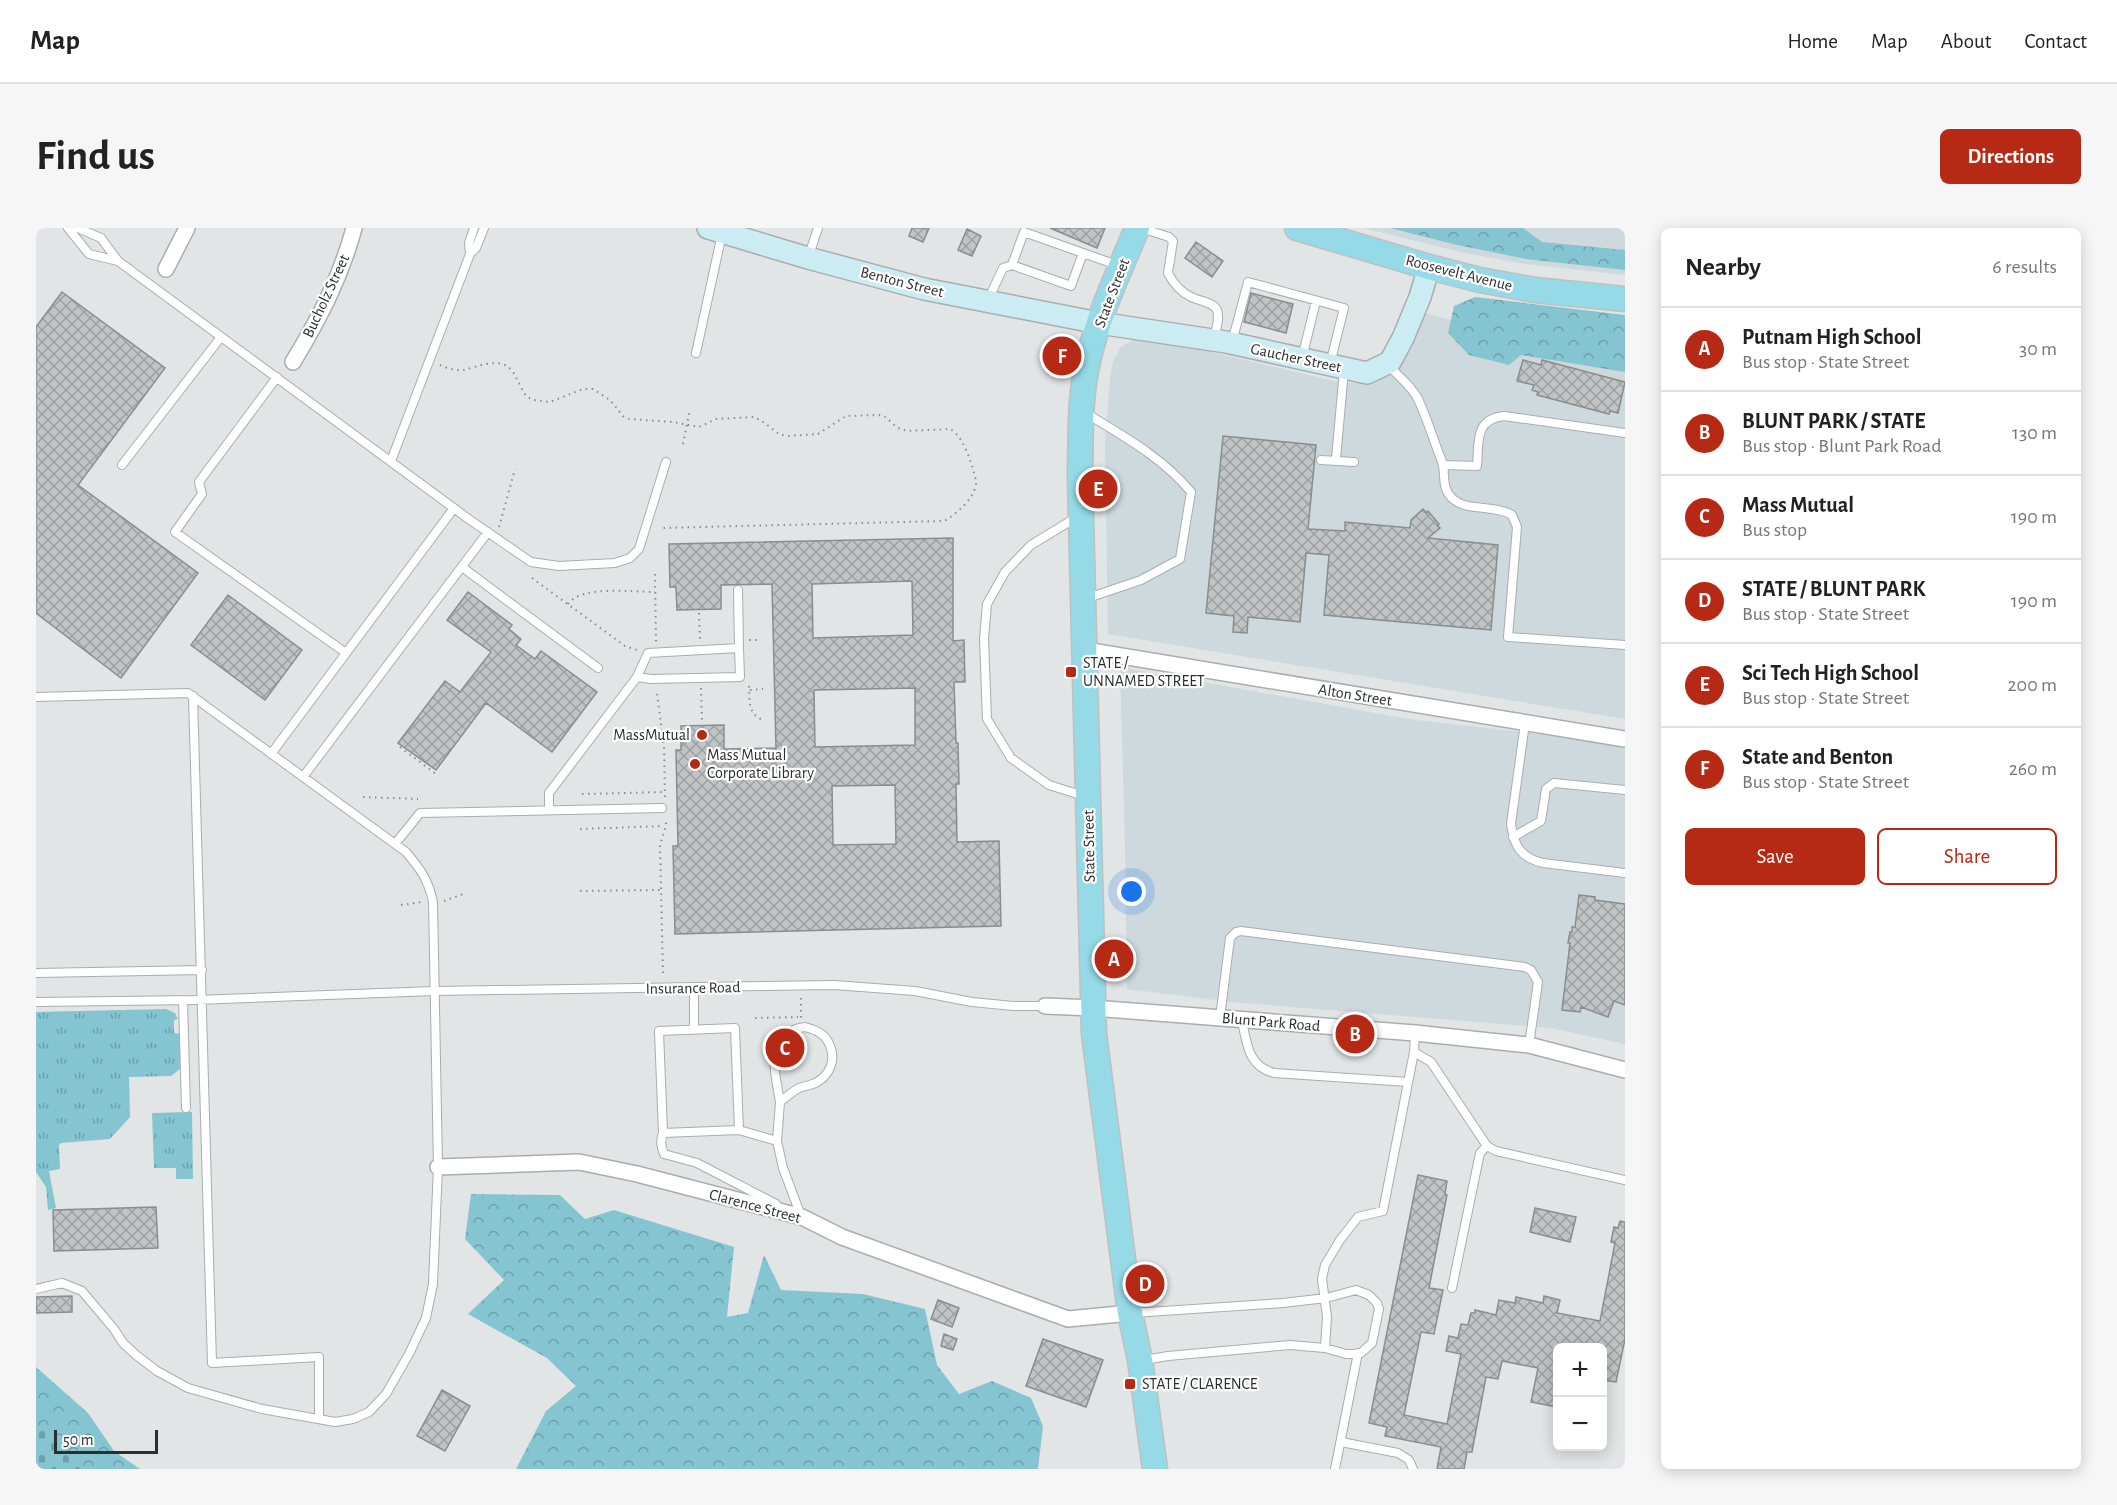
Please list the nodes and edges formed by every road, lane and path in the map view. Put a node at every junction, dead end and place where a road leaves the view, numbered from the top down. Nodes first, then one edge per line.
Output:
1 (68, 228) edge
2 (78, 228) edge
3 (188, 228) edge
4 (354, 228) edge
5 (474, 228) edge
6 (484, 228) edge
7 (818, 228) edge
8 (1139, 228) edge
9 (1297, 228) edge
10 (715, 230) edge
11 (1083, 253) junction
12 (470, 254) junction
13 (808, 258) junction
14 (118, 261) junction
15 (1012, 265) junction
16 (1122, 266) junction
17 (1429, 267) junction
18 (166, 269) dead end
19 (1625, 299) edge
20 (987, 301) junction
21 (1317, 301) junction
22 (1099, 323) junction
23 (221, 337) junction
24 (1222, 341) junction
25 (696, 353) dead end
26 (1301, 359) junction
27 (293, 362) dead end
28 (1386, 363) junction
29 (439, 365) dead end
30 (1337, 367) junction
31 (277, 377) junction
32 (534, 400) junction
33 (533, 405) dead end
34 (690, 410) dead end
35 (1082, 411) junction
36 (687, 426) junction
37 (1625, 433) edge
38 (683, 444) dead end
39 (1336, 459) junction
40 (1321, 460) dead end
41 (391, 461) junction
42 (666, 462) dead end
43 (1354, 462) dead end
44 (122, 465) dead end
45 (1443, 465) junction
46 (515, 469) dead end
47 (454, 508) junction
48 (1081, 514) junction
49 (499, 527) dead end
50 (661, 528) dead end
51 (488, 532) junction
52 (462, 567) junction
53 (655, 574) dead end
54 (532, 578) dead end
55 (738, 590) dead end
56 (655, 592) junction
57 (1083, 599) junction
58 (568, 604) junction
59 (699, 613) dead end
60 (749, 640) dead end
61 (761, 640) dead end
62 (700, 643) dead end
63 (657, 644) dead end
64 (1625, 645) edge
65 (739, 648) junction
66 (640, 650) dead end
67 (1084, 650) junction
68 (346, 653) junction
69 (598, 668) dead end
70 (637, 677) junction
71 (701, 688) dead end
72 (763, 689) dead end
73 (657, 694) dead end
74 (193, 696) junction
75 (36, 697) edge
76 (763, 720) dead end
77 (702, 721) dead end
78 (1525, 723) junction
79 (1625, 739) edge
80 (400, 747) dead end
81 (271, 754) junction
82 (436, 774) dead end
83 (303, 777) junction
84 (1625, 790) edge
85 (665, 792) junction
86 (582, 794) dead end
87 (363, 797) dead end
88 (1088, 797) junction
89 (418, 799) dead end
90 (664, 809) junction
91 (549, 810) junction
92 (666, 826) junction
93 (580, 829) dead end
94 (1513, 837) junction
95 (395, 844) junction
96 (1625, 873) edge
97 (661, 890) junction
98 (580, 891) dead end
99 (463, 894) dead end
100 (422, 902) dead end
101 (441, 902) dead end
102 (401, 905) dead end
103 (202, 970) junction
104 (36, 973) edge
105 (663, 973) dead end
106 (694, 988) junction
107 (434, 991) junction
108 (801, 998) dead end
109 (183, 1000) junction
110 (203, 1000) junction
111 (36, 1002) edge
112 (1046, 1006) joint
113 (1093, 1008) junction
114 (801, 1017) junction
115 (755, 1018) dead end
116 (1220, 1018) junction
117 (1242, 1021) junction
118 (801, 1028) junction
119 (694, 1029) junction
120 (1415, 1033) junction
121 (1529, 1045) junction
122 (1414, 1052) junction
123 (1625, 1070) edge
124 (1408, 1082) junction
125 (780, 1102) junction
126 (186, 1108) dead end
127 (739, 1130) junction
128 (663, 1133) junction
129 (777, 1141) junction
130 (1487, 1146) junction
131 (438, 1167) junction
132 (1625, 1180) edge
133 (802, 1217) junction
134 (1452, 1288) dead end
135 (36, 1289) edge
136 (1326, 1298) junction
137 (1130, 1313) junction
138 (1325, 1348) junction
139 (1358, 1353) junction
140 (1140, 1360) junction
141 (319, 1419) junction
142 (1341, 1442) junction
143 (1155, 1469) edge
144 (1335, 1469) edge
145 (1413, 1469) edge

1 - 14 lane
2 - 14 lane
3 - 18 street
4 - 27 street, Bucholz Street
5 - 12 lane
6 - 12 lane
7 - 13 lane
8 - 16 main road, State Street
8 - 24 lane
9 - 17 main road, Roosevelt Avenue
10 - 13 main road, Benton Street
10 - 25 lane
11 - 15 lane
11 - 15 lane
11 - 16 lane
12 - 41 lane
13 - 20 main road, Benton Street
14 - 23 lane
15 - 20 lane
16 - 22 main road, State Street
17 - 19 main road, Roosevelt Avenue
17 - 28 main road
20 - 22 main road, Benton Street
21 - 24 lane
21 - 26 lane
21 - 30 lane
22 - 24 main road, Gaucher Street
22 - 35 main road, State Street
23 - 31 lane
23 - 44 lane
24 - 26 main road, Gaucher Street
26 - 30 main road, Gaucher Street
28 - 30 main road, Gaucher Street
28 - 45 lane
29 - 32 path
30 - 39 lane
31 - 41 lane
31 - 68 lane
32 - 33 path
32 - 36 path
34 - 36 path
35 - 48 main road, State Street
35 - 57 lane
36 - 38 path
36 - 50 path
37 - 45 lane
39 - 40 lane
39 - 43 lane
41 - 47 lane
42 - 51 lane
45 - 64 lane
46 - 49 path
47 - 51 lane
47 - 68 lane
48 - 57 main road, State Street
48 - 88 lane
51 - 52 lane
52 - 69 lane
52 - 83 lane
53 - 56 path
54 - 58 path
55 - 65 lane
56 - 58 path
56 - 63 path
57 - 67 main road, State Street
58 - 66 path
59 - 62 path
60 - 61 path
65 - 70 lane
65 - 70 lane
67 - 78 street, Alton Street
67 - 88 main road, State Street
68 - 81 lane
70 - 91 lane
71 - 77 path
72 - 76 path
73 - 85 path
74 - 75 lane
74 - 81 lane
74 - 103 lane
78 - 79 street, Alton Street
78 - 94 lane
80 - 82 path
81 - 83 lane
83 - 95 lane
84 - 94 lane
85 - 86 path
85 - 90 path
87 - 89 path
88 - 113 main road, State Street
90 - 91 lane
90 - 92 path
91 - 95 lane
92 - 93 path
92 - 97 path
94 - 96 lane
95 - 107 lane
97 - 98 path
97 - 105 path
99 - 101 path
100 - 102 path
103 - 104 lane
103 - 110 lane
106 - 107 lane, Insurance Road
106 - 112 lane, Insurance Road
106 - 119 lane
107 - 110 lane, Insurance Road
107 - 131 lane
108 - 114 path
109 - 110 lane, Insurance Road
109 - 111 lane, Insurance Road
109 - 126 lane
110 - 141 lane
112 - 113 street, Insurance Road
113 - 116 street, Blunt Park Road
113 - 137 main road, State Street
114 - 115 path
114 - 118 path
116 - 117 street, Blunt Park Road
116 - 121 lane
117 - 120 street, Blunt Park Road
117 - 124 lane
118 - 125 lane
118 - 125 lane
119 - 127 lane
119 - 128 lane
120 - 121 street, Blunt Park Road
120 - 122 lane
121 - 123 street, Blunt Park Road
122 - 124 lane
122 - 130 lane
124 - 136 lane
125 - 129 lane
127 - 128 lane
127 - 129 lane
128 - 133 lane
129 - 133 lane
130 - 132 lane
130 - 134 lane
131 - 133 street, Clarence Street
131 - 141 lane
133 - 137 street, Clarence Street
135 - 141 lane
136 - 137 lane
136 - 138 lane
136 - 139 lane
137 - 140 main road, State Street
138 - 139 lane
138 - 140 lane
139 - 142 lane
140 - 143 main road, State Street
142 - 144 lane
142 - 145 lane

